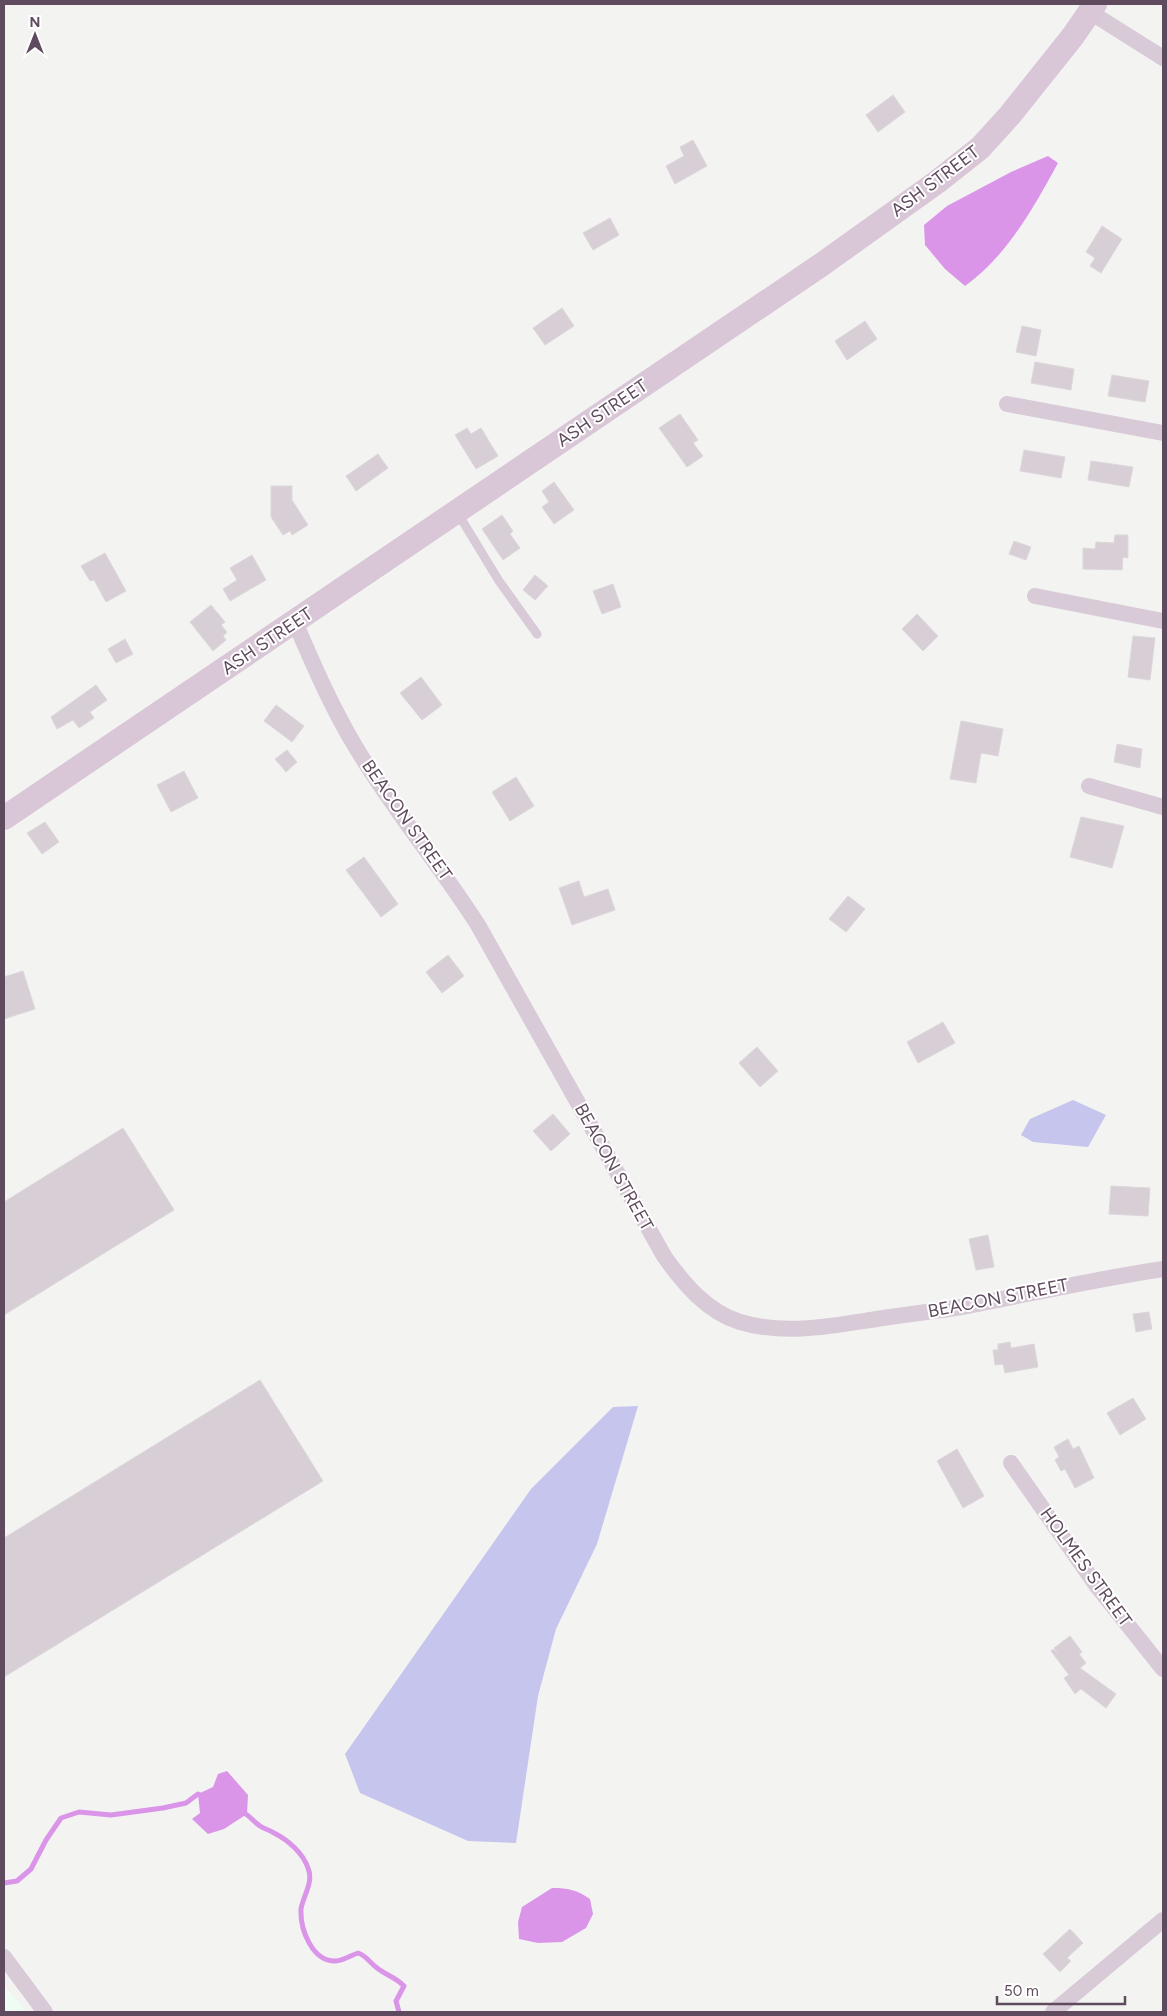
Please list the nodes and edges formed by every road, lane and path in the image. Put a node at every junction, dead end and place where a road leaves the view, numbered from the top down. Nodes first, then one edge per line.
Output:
1 (1092, 8) edge
2 (1163, 58) edge
3 (1007, 404) dead end
4 (1163, 433) edge
5 (457, 512) junction
6 (1035, 596) dead end
7 (1163, 620) edge
8 (295, 622) junction
9 (536, 634) dead end
10 (1089, 786) dead end
11 (1163, 807) edge
12 (4, 818) edge
13 (1163, 1269) edge
14 (1011, 1463) dead end
15 (1163, 1669) edge
16 (1163, 1920) edge
17 (4, 1957) edge
18 (46, 2012) edge
19 (1053, 2012) edge

1 - 2 street, ASH STREET
1 - 5 street, ASH STREET
3 - 4 street
5 - 8 street, ASH STREET
5 - 9 lane
6 - 7 street
8 - 12 street, ASH STREET
8 - 13 street, BEACON STREET
10 - 11 street
14 - 15 street, HOLMES STREET
16 - 19 street
17 - 18 street

